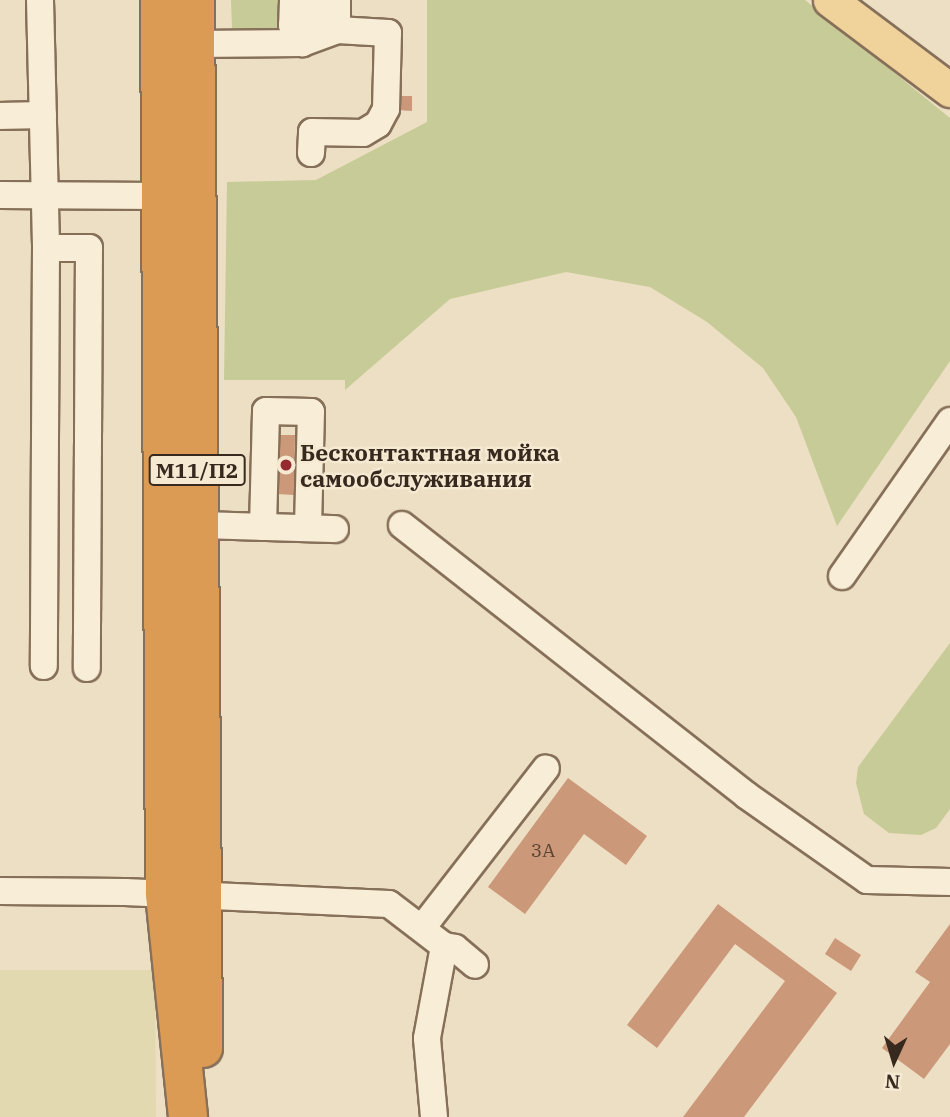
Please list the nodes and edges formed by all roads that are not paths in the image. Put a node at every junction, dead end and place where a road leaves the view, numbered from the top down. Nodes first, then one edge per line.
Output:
1 (40, 0) edge
2 (160, 0) edge
3 (195, 0) edge
4 (293, 0) edge
5 (302, 0) edge
6 (313, 0) edge
7 (323, 0) edge
8 (337, 0) edge
9 (830, 0) edge
10 (337, 30) junction
11 (302, 43) junction
12 (195, 44) junction
13 (950, 90) edge
14 (43, 115) junction
15 (0, 116) edge
16 (311, 153) dead end
17 (45, 194) junction
18 (0, 195) edge
19 (160, 196) junction
20 (46, 248) junction
21 (950, 421) edge
22 (45, 475) junction
23 (88, 476) junction
24 (264, 499) junction
25 (308, 500) junction
26 (198, 525) junction
27 (402, 525) dead end
28 (263, 527) junction
29 (308, 528) junction
30 (335, 528) dead end
31 (44, 529) junction
32 (88, 529) junction
33 (842, 576) dead end
34 (44, 666) dead end
35 (87, 668) dead end
36 (546, 768) dead end
37 (950, 882) edge
38 (0, 891) edge
39 (165, 894) junction
40 (202, 896) junction
41 (422, 928) junction
42 (444, 946) junction
43 (475, 965) dead end
44 (188, 1117) edge
45 (202, 1117) edge
46 (434, 1117) edge

1 - 14 street
2 - 19 highway, М11/П2
3 - 12 highway, М11/П2
4 - 11 street
5 - 11 street
6 - 11 street
7 - 11 street
8 - 10 street
9 - 13 main road
10 - 11 street
10 - 16 street
11 - 12 street
12 - 26 highway, М11/П2
14 - 15 street
14 - 17 street
17 - 18 street
17 - 19 street
17 - 20 street
19 - 39 highway, М11/П2
20 - 22 street
20 - 23 street
21 - 33 street
22 - 23 street
22 - 31 street
23 - 32 street
24 - 25 street
24 - 25 street
24 - 28 street
25 - 29 street
26 - 28 street
26 - 40 highway, М11/П2
27 - 37 street
28 - 29 street
29 - 30 street
31 - 32 street
31 - 34 street
32 - 35 street
36 - 41 street
38 - 39 street
39 - 40 street
39 - 44 highway, М11/П2
40 - 41 street
40 - 45 highway, М11/П2
41 - 42 street
42 - 43 street
42 - 46 street

